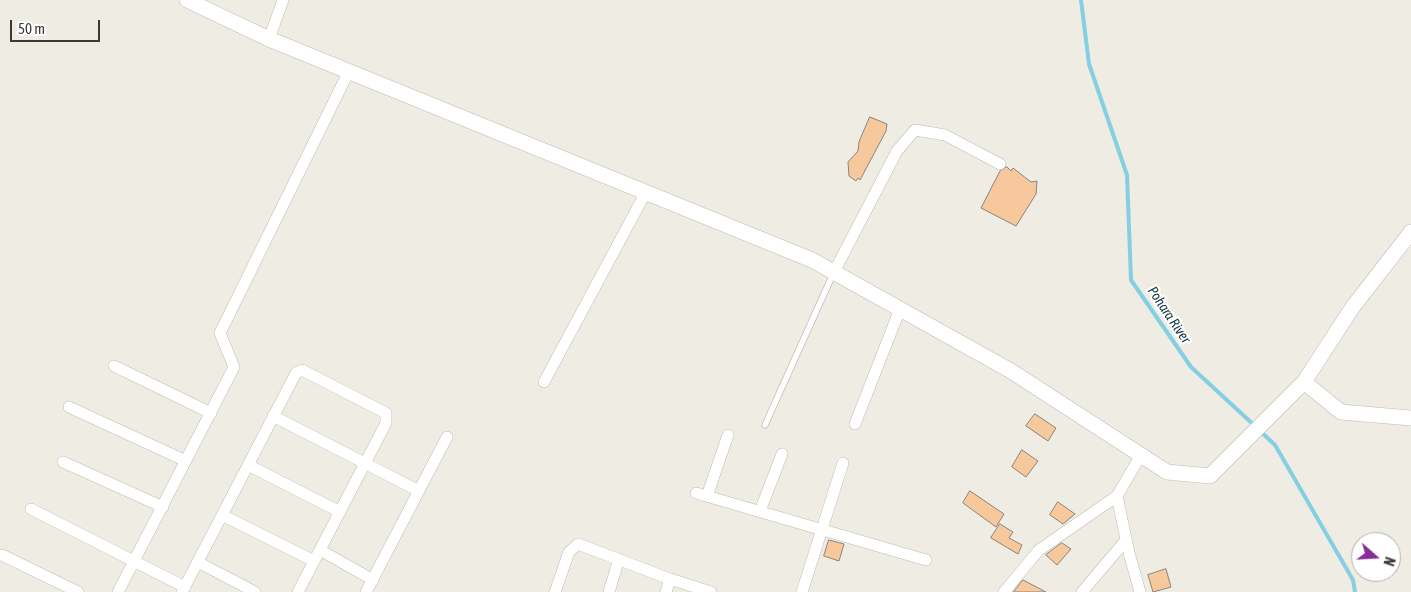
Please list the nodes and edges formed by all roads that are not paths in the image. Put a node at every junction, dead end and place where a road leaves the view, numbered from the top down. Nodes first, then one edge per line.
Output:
1 (187, 0) edge
2 (283, 0) edge
3 (269, 39) junction
4 (349, 71) junction
5 (1000, 164) dead end
6 (646, 192) junction
7 (1411, 232) edge
8 (834, 272) junction
9 (900, 309) junction
10 (114, 366) dead end
11 (544, 382) dead end
12 (1304, 382) junction
13 (69, 406) dead end
14 (210, 414) junction
15 (273, 416) junction
16 (1411, 418) edge
17 (855, 424) dead end
18 (765, 426) dead end
19 (728, 435) dead end
20 (447, 437) dead end
21 (782, 454) dead end
22 (1141, 455) junction
23 (186, 461) junction
24 (63, 462) dead end
25 (843, 463) dead end
26 (365, 464) junction
27 (248, 465) junction
28 (419, 491) junction
29 (1117, 496) junction
30 (163, 507) junction
31 (31, 509) dead end
32 (760, 511) junction
33 (340, 512) junction
34 (222, 515) junction
35 (822, 529) junction
36 (1126, 540) junction
37 (320, 550) junction
38 (2, 556) dead end
39 (619, 560) junction
40 (926, 560) dead end
41 (135, 561) junction
42 (314, 561) junction
43 (198, 562) junction
44 (670, 579) junction
45 (373, 580) junction
46 (184, 590) edge
47 (78, 592) edge
48 (118, 592) edge
49 (255, 592) edge
50 (298, 592) edge
51 (366, 592) edge
52 (555, 592) edge
53 (609, 592) edge
54 (666, 592) edge
55 (711, 592) edge
56 (802, 592) edge
57 (1004, 592) edge
58 (1082, 592) edge
59 (1140, 592) edge

1 - 3 street
2 - 3 street
3 - 4 street
4 - 6 street
4 - 14 street
5 - 8 street
6 - 8 street
6 - 11 street
7 - 12 street
8 - 9 street
8 - 18 lane
9 - 17 street
9 - 22 street
10 - 14 street
12 - 16 street
12 - 22 street
13 - 23 street
14 - 23 street
15 - 26 street
15 - 26 street
15 - 27 street
19 - 32 street
20 - 28 street
21 - 32 street
22 - 29 street
23 - 30 street
24 - 30 street
25 - 35 street
26 - 28 street
26 - 33 street
27 - 33 street
27 - 34 street
28 - 45 street
29 - 36 street
29 - 57 street
30 - 41 street
31 - 41 street
32 - 35 street
33 - 37 street
34 - 42 street
34 - 43 street
35 - 40 street
35 - 56 street
36 - 58 street
36 - 59 street
37 - 42 street
37 - 45 street
38 - 47 street
39 - 44 street
39 - 52 street
39 - 53 street
41 - 46 street
41 - 48 street
42 - 50 street
43 - 46 street
43 - 49 street
44 - 54 street
44 - 55 street
45 - 51 street

